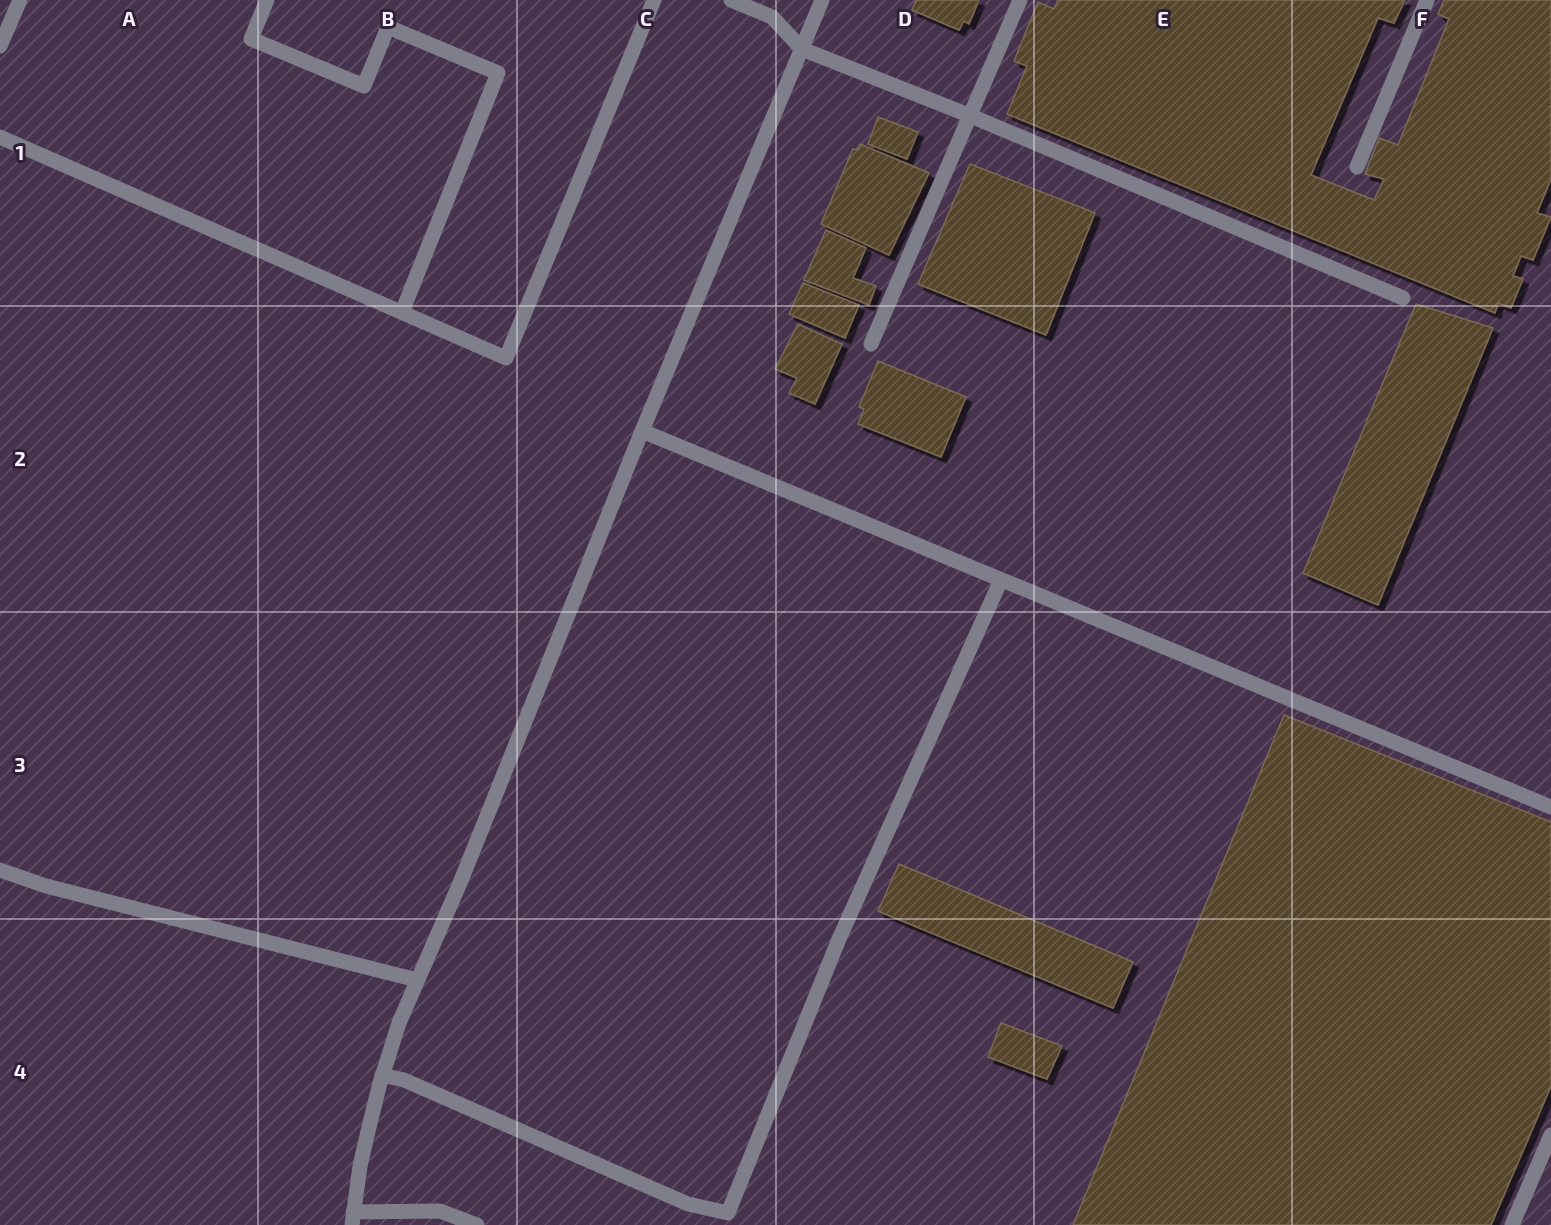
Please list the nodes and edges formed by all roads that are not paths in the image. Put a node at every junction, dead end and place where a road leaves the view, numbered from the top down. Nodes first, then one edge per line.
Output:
1 (20, 0) edge
2 (267, 0) edge
3 (654, 0) edge
4 (731, 0) edge
5 (822, 0) edge
6 (1020, 0) edge
7 (1427, 0) edge
8 (0, 46) edge
9 (802, 49) junction
10 (971, 116) junction
11 (0, 137) edge
12 (1357, 167) dead end
13 (1403, 298) dead end
14 (402, 312) junction
15 (871, 344) dead end
16 (642, 431) junction
17 (1001, 580) junction
18 (1551, 807) edge
19 (0, 870) edge
20 (417, 980) junction
21 (382, 1076) junction
22 (1551, 1135) edge
23 (352, 1218) edge
24 (477, 1225) edge
25 (1512, 1225) edge

1 - 8 street
2 - 14 street
3 - 14 street
4 - 9 street
5 - 9 street
6 - 10 street
7 - 12 street
9 - 10 street
9 - 16 street
10 - 13 street
10 - 15 street
11 - 14 street
16 - 17 street
16 - 20 street
17 - 18 street
17 - 21 street
19 - 20 street
20 - 21 street
21 - 23 street
22 - 25 street
23 - 24 street

